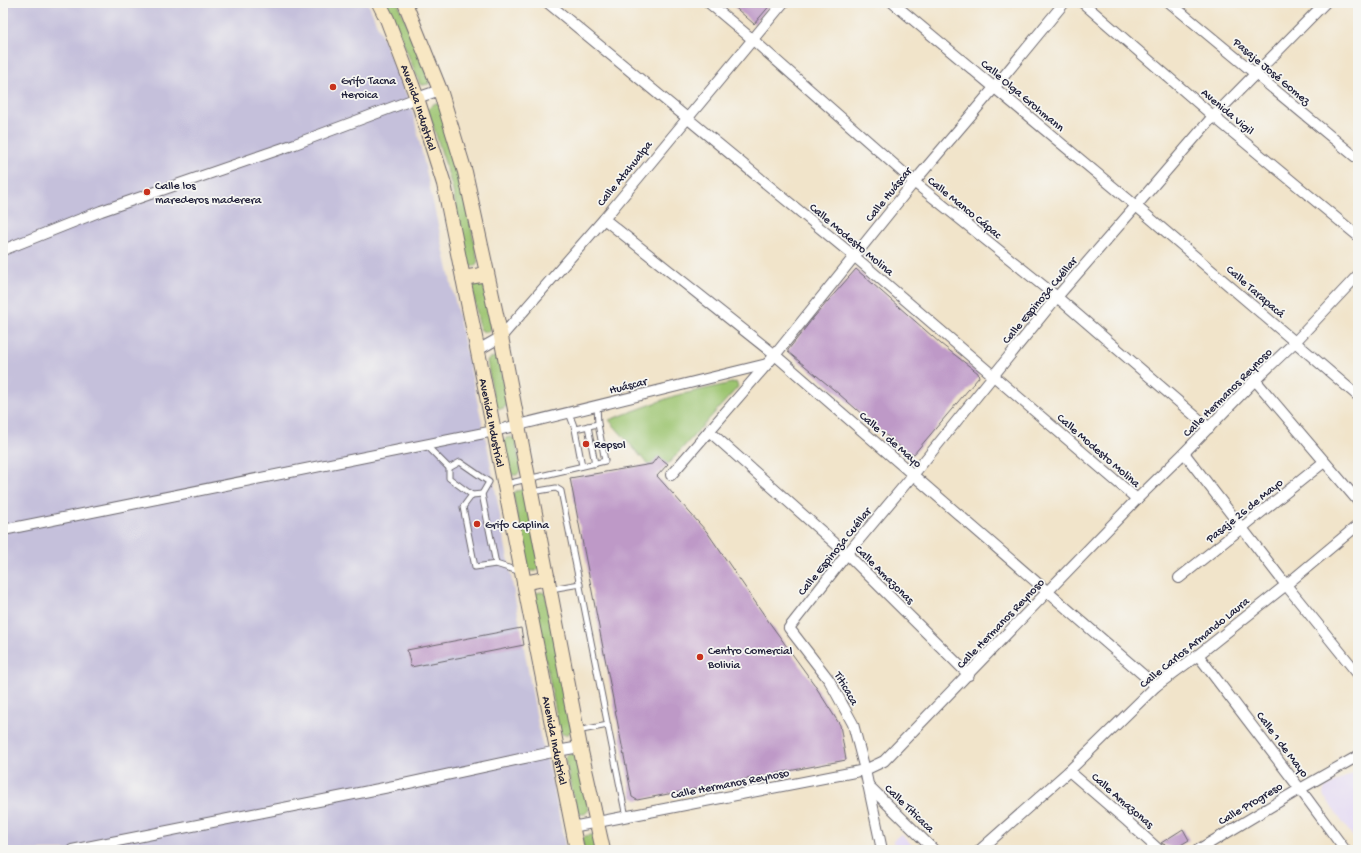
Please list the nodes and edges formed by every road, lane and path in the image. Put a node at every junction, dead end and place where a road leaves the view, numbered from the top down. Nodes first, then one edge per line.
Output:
1 (379, 3) edge
2 (405, 3) edge
3 (549, 3) edge
4 (709, 3) edge
5 (782, 3) edge
6 (894, 3) edge
7 (1064, 3) edge
8 (1083, 3) edge
9 (1170, 3) edge
10 (1325, 3) edge
11 (752, 39) junction
12 (1254, 73) junction
13 (994, 88) junction
14 (440, 90) junction
15 (416, 98) junction
16 (1213, 116) junction
17 (686, 118) junction
18 (1358, 159) edge
19 (914, 182) junction
20 (1136, 206) junction
21 (604, 219) junction
22 (1358, 236) edge
23 (3, 250) edge
24 (855, 257) junction
25 (488, 274) junction
26 (1358, 275) edge
27 (463, 278) junction
28 (1057, 297) junction
29 (501, 337) junction
30 (1295, 342) junction
31 (478, 350) junction
32 (775, 355) junction
33 (767, 364) junction
34 (993, 376) junction
35 (1255, 380) junction
36 (1358, 396) edge
37 (596, 406) junction
38 (569, 413) junction
39 (598, 424) junction
40 (518, 426) junction
41 (588, 426) junction
42 (1209, 428) junction
43 (575, 429) junction
44 (494, 431) junction
45 (709, 431) junction
46 (426, 445) junction
47 (1184, 453) junction
48 (1324, 462) junction
49 (595, 464) junction
50 (582, 466) junction
51 (449, 468) junction
52 (671, 475) dead end
53 (913, 475) junction
54 (504, 484) junction
55 (530, 486) junction
56 (482, 494) junction
57 (472, 495) junction
58 (1137, 499) junction
59 (1358, 501) edge
60 (1358, 525) edge
61 (1242, 528) junction
62 (3, 530) edge
63 (847, 554) junction
64 (496, 564) junction
65 (523, 578) junction
66 (1179, 578) dead end
67 (549, 584) junction
68 (580, 584) junction
69 (1286, 585) junction
70 (1048, 591) junction
71 (789, 628) joint
72 (1198, 655) junction
73 (1358, 674) edge
74 (969, 675) junction
75 (1156, 686) junction
76 (608, 725) junction
77 (577, 731) junction
78 (580, 747) junction
79 (557, 751) junction
80 (1358, 756) edge
81 (865, 770) junction
82 (1069, 771) junction
83 (868, 785) junction
84 (1300, 789) junction
85 (626, 817) junction
86 (597, 823) junction
87 (572, 827) junction
88 (72, 850) edge
89 (577, 850) edge
90 (603, 850) edge
91 (882, 850) edge
92 (934, 850) edge
93 (980, 850) edge
94 (1159, 850) edge
95 (1198, 850) edge
96 (1345, 850) edge

1 - 15 main road, Avenida Industrial
2 - 14 main road, Avenida Industrial
3 - 17 street, Calle Modesto Molina
4 - 11 street, Calle Manco Cápac
5 - 11 street, Calle Atahualpa
6 - 13 street, Calle Olga Grohmann
7 - 13 street, Calle Huáscar
8 - 16 street, Avenida Vigil
9 - 12 street, Pasaje José Gomez
10 - 12 street, Calle Espinoza Cuéllar
11 - 17 street, Calle Atahualpa
11 - 19 street, Calle Manco Cápac
12 - 16 street, Calle Espinoza Cuéllar
12 - 18 street, Pasaje José Gomez
13 - 19 street, Calle Huáscar
13 - 20 street, Calle Olga Grohmann
14 - 15 street
14 - 25 main road, Avenida Industrial
15 - 23 street
15 - 27 main road, Avenida Industrial
16 - 20 street, Calle Espinoza Cuéllar
16 - 22 street, Avenida Vigil
17 - 21 street, Calle Atahualpa
17 - 24 street, Calle Modesto Molina
19 - 24 street, Calle Huáscar
19 - 28 street, Calle Manco Cápac
20 - 28 street, Calle Espinoza Cuéllar
20 - 30 street, Calle Tarapacá
21 - 29 street, Calle Atahualpa
21 - 32 street, Calle 1 de Mayo
24 - 32 street, Calle Huáscar
24 - 34 street, Calle Modesto Molina
25 - 27 main road
25 - 29 main road, Avenida Industrial
26 - 30 street, Calle Hermanos Reynoso
27 - 31 main road, Avenida Industrial
28 - 34 street, Calle Espinoza Cuéllar
28 - 42 street, Calle Manco Cápac
29 - 31 street, Calle Atahualpa
29 - 40 main road, Avenida Industrial
30 - 35 street, Calle Hermanos Reynoso
30 - 36 street, Calle Tarapacá
31 - 44 main road, Avenida Industrial
32 - 33 street, Calle Huáscar
32 - 53 street, Calle 1 de Mayo
33 - 37 street, Huáscar
33 - 45 street, Calle Huáscar
34 - 53 street, Calle Espinoza Cuéllar
34 - 58 street, Calle Modesto Molina
35 - 42 street, Calle Hermanos Reynoso
35 - 48 street
37 - 38 street, Huáscar
37 - 39 lane
38 - 40 street, Huáscar
38 - 43 lane
39 - 41 lane
39 - 49 lane
40 - 44 street, Huáscar
40 - 55 main road, Avenida Industrial
41 - 43 lane
41 - 49 lane
42 - 47 street, Calle Hermanos Reynoso
43 - 50 lane
44 - 46 street, Huáscar
44 - 54 main road, Avenida Industrial
45 - 52 street, Calle Huáscar
45 - 63 street, Calle Amazonas
46 - 51 lane
46 - 62 street, Huáscar
47 - 58 street, Calle Hermanos Reynoso
47 - 61 street
48 - 59 street
48 - 61 street, Pasaje 26 de Mayo
49 - 50 lane
50 - 55 lane
51 - 56 lane
51 - 57 lane
53 - 63 street, Calle Espinoza Cuéllar
53 - 70 street, Calle 1 de Mayo
54 - 55 lane
54 - 65 main road, Avenida Industrial
55 - 67 main road, Avenida Industrial
55 - 68 lane
56 - 57 lane
56 - 64 lane
57 - 64 lane
58 - 70 street, Calle Hermanos Reynoso
60 - 69 street, Calle Carlos Armando Laura
61 - 66 street, Pasaje 26 de Mayo
61 - 69 street
63 - 71 street, Calle Espinoza Cuéllar
63 - 74 street, Calle Amazonas
64 - 65 lane
65 - 67 main road
65 - 79 main road, Avenida Industrial
67 - 68 lane
67 - 77 main road, Avenida Industrial
68 - 76 lane
69 - 72 street, Calle Carlos Armando Laura
69 - 73 street
70 - 74 street, Calle Hermanos Reynoso
70 - 75 street, Calle 1 de Mayo
71 - 81 street, Titicaca
72 - 75 street, Calle Carlos Armando Laura
72 - 84 street, Calle 1 de Mayo
74 - 81 street, Calle Hermanos Reynoso
75 - 82 street, Calle Carlos Armando Laura
76 - 77 lane
76 - 85 lane
77 - 78 main road, Avenida Industrial
78 - 79 street
78 - 86 main road, Avenida Industrial
79 - 87 main road, Avenida Industrial
79 - 88 street
80 - 84 street, Calle Progreso
81 - 83 street, Titicaca
81 - 85 street, Calle Hermanos Reynoso
82 - 93 street, Calle Carlos Armando Laura
82 - 94 street, Calle Amazonas
83 - 91 street, Titicaca
83 - 92 street, Calle Titicaca
84 - 95 street, Calle Progreso
84 - 96 street, Calle 1 de Mayo
85 - 86 street, Calle Hermanos Reynoso
86 - 87 street, Calle Hermanos Reynoso
86 - 90 main road, Avenida Industrial
87 - 89 main road, Avenida Industrial

